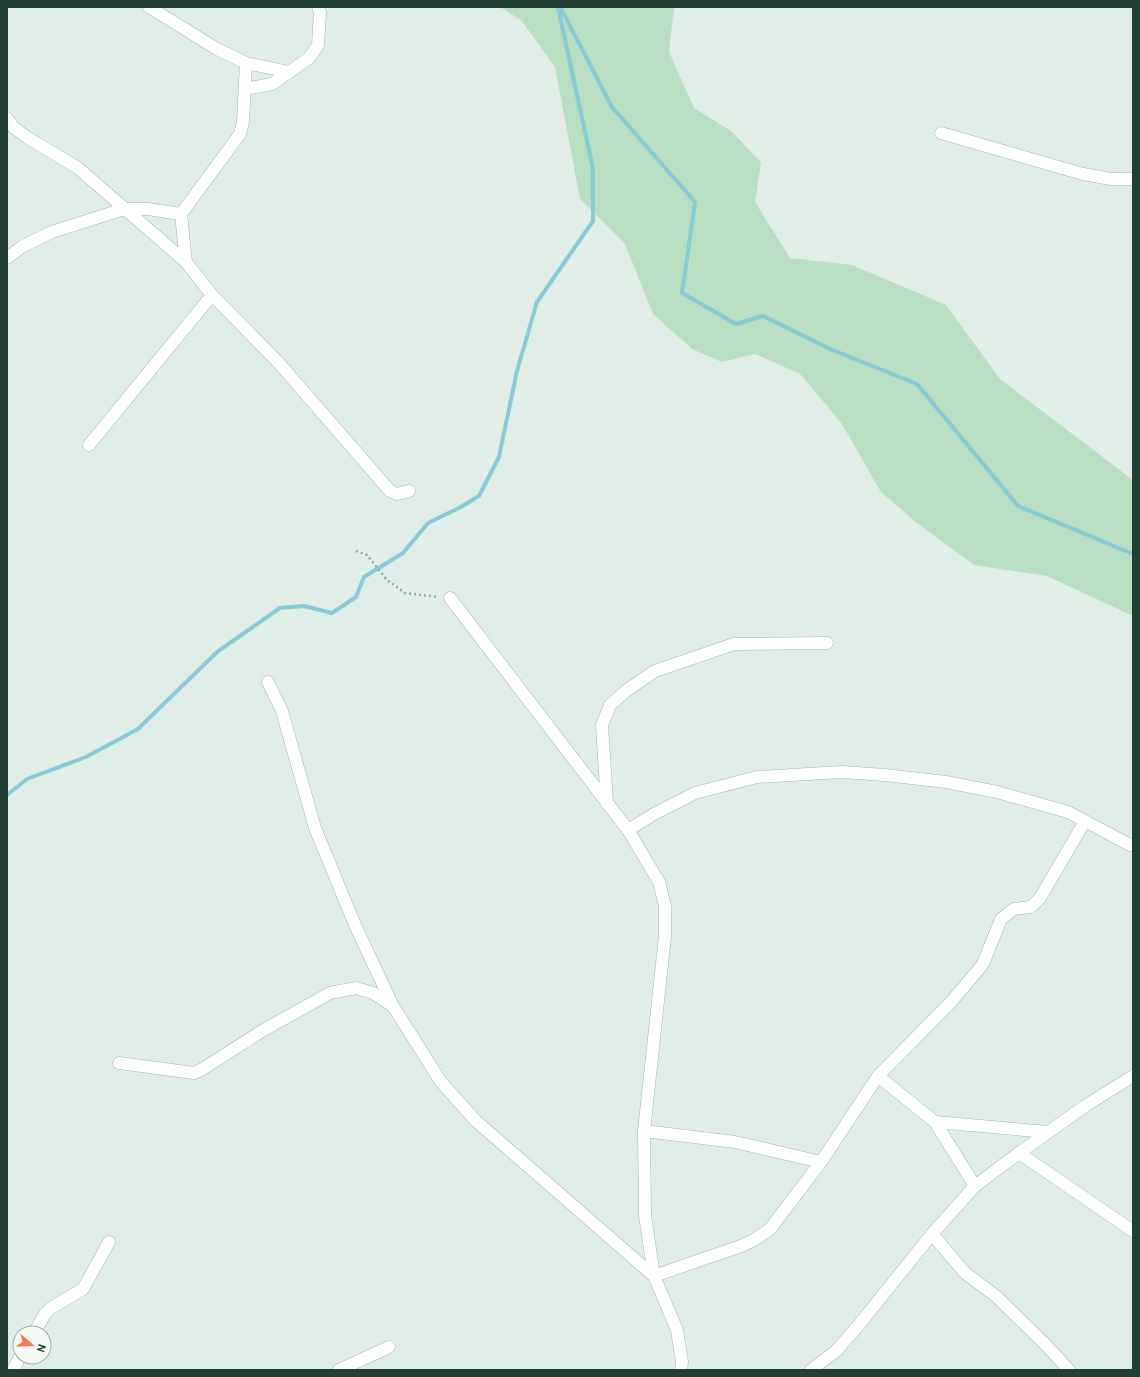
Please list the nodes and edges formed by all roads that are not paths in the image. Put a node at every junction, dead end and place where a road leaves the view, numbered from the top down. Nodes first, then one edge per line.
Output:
1 (150, 7) edge
2 (318, 7) edge
3 (246, 63) junction
4 (289, 72) junction
5 (245, 89) junction
6 (7, 118) edge
7 (941, 133) dead end
8 (1133, 179) edge
9 (124, 209) junction
10 (181, 214) junction
11 (7, 258) edge
12 (186, 262) junction
13 (212, 295) junction
14 (89, 445) dead end
15 (409, 491) dead end
16 (450, 598) road end
17 (827, 643) dead end
18 (268, 682) dead end
19 (607, 804) junction
20 (1085, 821) junction
21 (628, 830) junction
22 (1133, 846) edge
23 (393, 1006) junction
24 (119, 1063) dead end
25 (878, 1076) junction
26 (1133, 1076) edge
27 (935, 1122) junction
28 (644, 1131) junction
29 (1048, 1132) junction
30 (1019, 1153) junction
31 (821, 1162) junction
32 (975, 1186) junction
33 (1133, 1231) edge
34 (932, 1234) junction
35 (109, 1242) dead end
36 (654, 1276) junction
37 (39, 1325) edge
38 (389, 1346) dead end
39 (339, 1370) edge
40 (681, 1370) edge
41 (811, 1370) edge
42 (1069, 1370) edge

1 - 3 street
2 - 4 street
3 - 4 street
3 - 5 street
4 - 5 street
5 - 10 street
6 - 9 street
7 - 8 street
9 - 10 street
9 - 11 street
9 - 12 street
10 - 12 street
12 - 13 street
13 - 14 street
13 - 15 street
16 - 19 street
17 - 19 street
18 - 23 street
19 - 21 street
20 - 21 street
20 - 22 street
20 - 25 street
21 - 28 street
23 - 24 street
23 - 36 street
25 - 27 street
25 - 31 street
26 - 29 street
27 - 29 street
27 - 32 street
28 - 31 street
28 - 36 street
29 - 30 street
30 - 32 street
30 - 33 street
31 - 36 street
32 - 34 street
34 - 41 street
34 - 42 street
35 - 37 street
36 - 40 street
38 - 39 street

